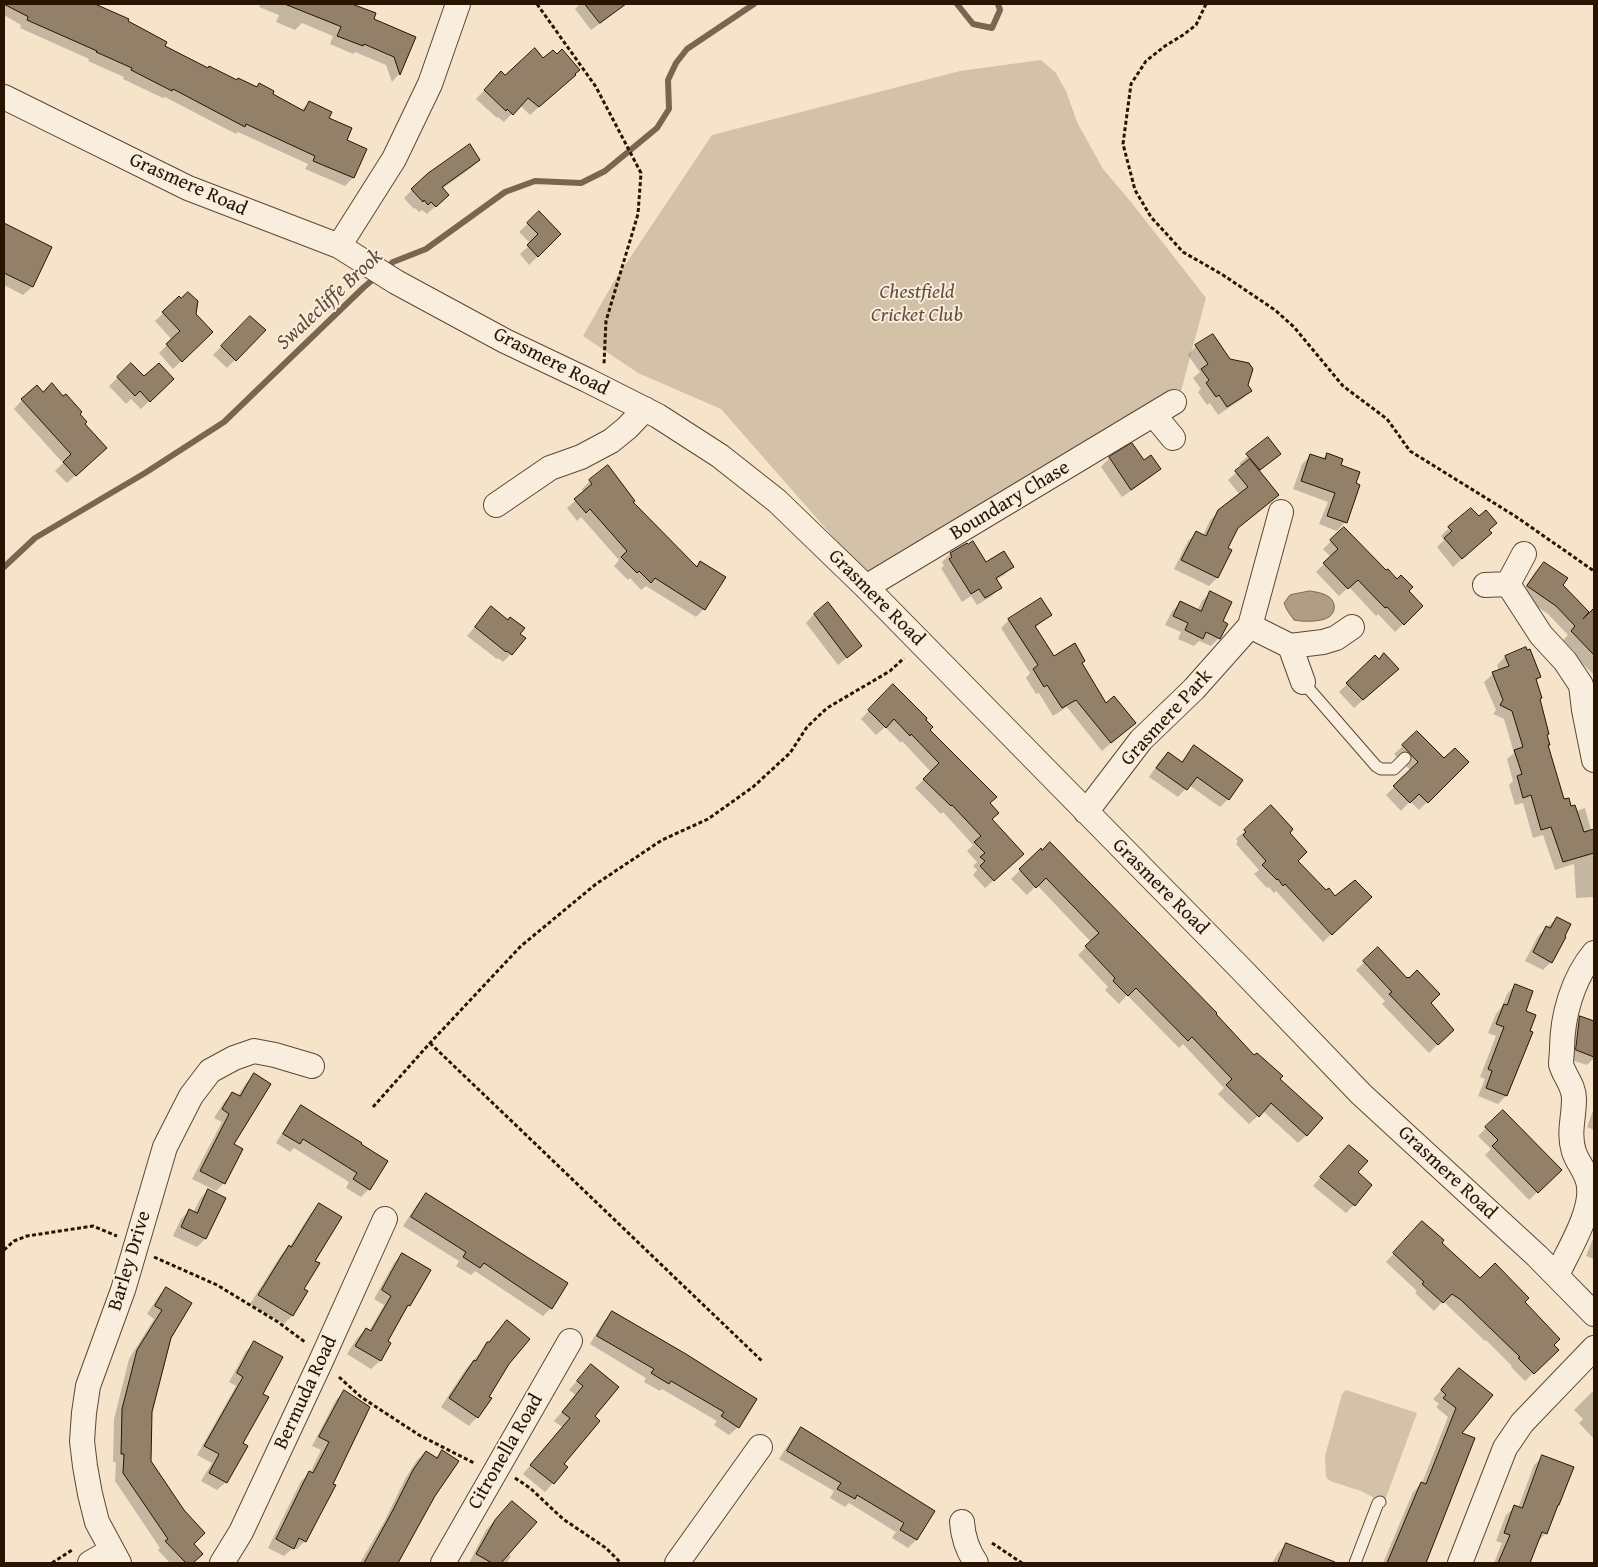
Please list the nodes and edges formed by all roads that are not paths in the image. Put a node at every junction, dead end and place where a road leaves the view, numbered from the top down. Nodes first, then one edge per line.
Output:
1 (458, 4) edge
2 (4, 97) edge
3 (339, 246) junction
4 (1174, 402) dead end
5 (644, 409) junction
6 (1154, 415) junction
7 (1172, 438) dead end
8 (496, 505) dead end
9 (1281, 512) dead end
10 (1524, 554) dead end
11 (866, 587) junction
12 (1250, 626) junction
13 (1352, 627) dead end
14 (1290, 646) junction
15 (1303, 682) joint
16 (1405, 758) dead end
17 (1594, 760) edge
18 (1086, 812) junction
19 (1594, 953) edge
20 (312, 1066) dead end
21 (385, 1219) dead end
22 (1557, 1275) junction
23 (1594, 1314) edge
24 (570, 1341) dead end
25 (1594, 1348) edge
26 (760, 1447) dead end
27 (1380, 1502) dead end
28 (962, 1522) dead end
29 (115, 1557) edge
30 (90, 1563) edge
31 (222, 1563) edge
32 (443, 1563) edge
33 (677, 1563) edge
34 (976, 1563) edge
35 (1355, 1563) edge
36 (1460, 1563) edge

1 - 3 street
2 - 3 street, Grasmere Road
3 - 5 street, Grasmere Road
4 - 6 street, Boundary Chase
5 - 8 street
5 - 11 street, Grasmere Road
6 - 7 street
6 - 11 street, Boundary Chase
9 - 12 street, Grasmere Park
10 - 17 street
11 - 18 street, Grasmere Road
12 - 14 street
12 - 18 street, Grasmere Park
13 - 14 street
14 - 15 street
15 - 16 lane
18 - 22 street, Grasmere Road
19 - 22 street
20 - 29 street, Barley Drive
21 - 31 street, Bermuda Road
22 - 23 street, Grasmere Road
24 - 32 street, Citronella Road
25 - 36 street
26 - 33 street
27 - 35 lane
28 - 34 street
29 - 30 street

